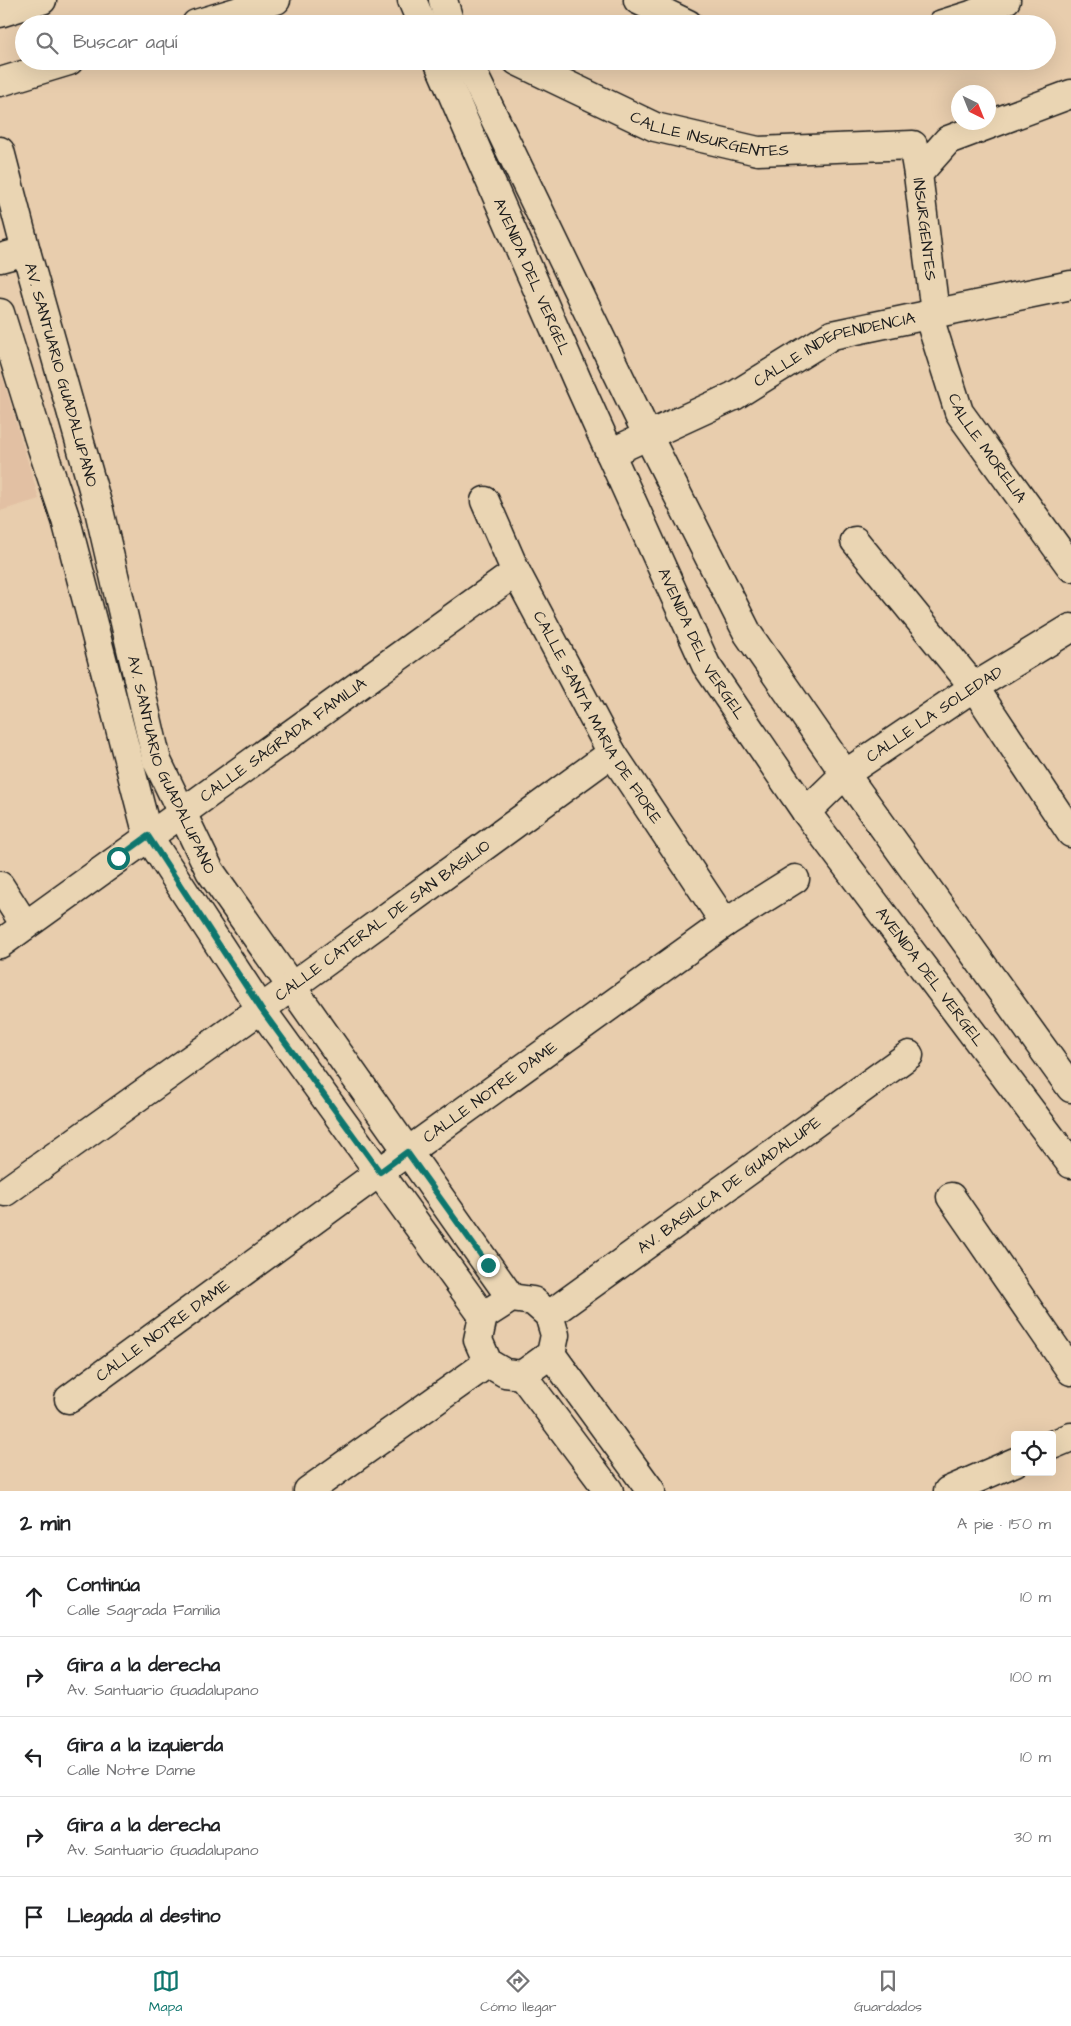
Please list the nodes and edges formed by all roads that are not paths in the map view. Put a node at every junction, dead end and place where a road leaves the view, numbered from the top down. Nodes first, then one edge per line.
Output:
1 (42, 0) edge
2 (276, 0) edge
3 (412, 0) edge
4 (443, 0) edge
5 (638, 0) edge
6 (1006, 0) edge
7 (0, 13) edge
8 (226, 15) edge
9 (418, 15) edge
10 (447, 15) edge
11 (669, 15) edge
12 (971, 15) edge
13 (39, 70) edge
14 (442, 70) edge
15 (471, 70) edge
16 (536, 70) edge
17 (0, 82) edge
18 (1071, 94) edge
19 (913, 145) joint
20 (0, 151) edge
21 (918, 174) junction
22 (26, 251) junction
23 (0, 258) edge
24 (1071, 285) edge
25 (0, 313) edge
26 (932, 314) junction
27 (648, 436) junction
28 (610, 453) junction
29 (485, 501) dead end
30 (99, 510) junction
31 (66, 520) junction
32 (855, 541) dead end
33 (1071, 567) edge
34 (516, 572) junction
35 (1071, 628) edge
36 (974, 687) junction
37 (612, 753) junction
38 (846, 774) junction
39 (182, 812) junction
40 (806, 812) junction
41 (1071, 832) edge
42 (148, 836) junction
43 (795, 878) dead end
44 (0, 886) edge
45 (725, 923) junction
46 (26, 925) junction
47 (0, 944) edge
48 (292, 986) junction
49 (261, 1009) junction
50 (909, 1055) dead end
51 (1071, 1088) edge
52 (407, 1152) junction
53 (1071, 1164) edge
54 (380, 1172) junction
55 (5, 1192) dead end
56 (951, 1197) dead end
57 (511, 1298) junction
58 (549, 1315) junction
59 (483, 1316) junction
60 (551, 1354) junction
61 (488, 1363) junction
62 (1071, 1371) edge
63 (522, 1375) junction
64 (69, 1399) dead end
65 (1071, 1437) edge
66 (1056, 1443) edge
67 (1011, 1464) edge
68 (308, 1491) edge
69 (609, 1491) edge
70 (651, 1491) edge
71 (948, 1491) edge

1 - 7 street
2 - 8 street
3 - 9 street
4 - 10 street
5 - 11 street
6 - 12 street
13 - 17 street
14 - 28 street, AVENIDA DEL VERGEL
15 - 27 street, AVENIDA DEL VERGEL
16 - 19 street, CALLE INSURGENTES
18 - 21 street
19 - 21 street, INSURGENTES
20 - 22 street, AV. SANTUARIO GUADALUPANO
21 - 26 street, INSURGENTES
22 - 23 street
22 - 30 street, AV. SANTUARIO GUADALUPANO
24 - 26 street, CALLE INDEPENDENCIA
25 - 31 street, AV. SANTUARIO GUADALUPANO
26 - 27 street, CALLE INDEPENDENCIA
26 - 33 street, CALLE MORELIA
27 - 28 street, CALLE INDEPENDENCIA
27 - 38 street, AVENIDA DEL VERGEL
28 - 40 street, AVENIDA DEL VERGEL
29 - 34 street, CALLE SANTA MARIA DE FIORE
30 - 31 street
30 - 39 street, AV. SANTUARIO GUADALUPANO
31 - 42 street, AV. SANTUARIO GUADALUPANO
32 - 36 street
34 - 37 street, CALLE SANTA MARIA DE FIORE
34 - 39 street, CALLE SAGRADA FAMILIA
35 - 36 street, CALLE LA SOLEDAD
36 - 38 street, CALLE LA SOLEDAD
36 - 41 street
37 - 45 street, CALLE SANTA MARIA DE FIORE
37 - 48 street, CALLE CATERAL DE SAN BASILIO
38 - 40 street, CALLE LA SOLEDAD
38 - 51 street, AVENIDA DEL VERGEL
39 - 42 street, CALLE SAGRADA FAMILIA
39 - 48 street, AV. SANTUARIO GUADALUPANO
40 - 53 street, AVENIDA DEL VERGEL
42 - 46 street, CALLE SAGRADA FAMILIA
42 - 49 street, AV. SANTUARIO GUADALUPANO
43 - 45 street, CALLE NOTRE DAME
44 - 46 street
45 - 52 street, CALLE NOTRE DAME
46 - 47 street, CALLE SAGRADA FAMILIA
48 - 49 street, CALLE CATERAL DE SAN BASILIO
48 - 52 street, AV. SANTUARIO GUADALUPANO
49 - 54 street, AV. SANTUARIO GUADALUPANO
49 - 55 street, CALLE CATERAL DE SAN BASILIO
50 - 58 street, AV. BASILICA DE GUADALUPE
52 - 54 street, CALLE NOTRE DAME
52 - 57 street, AV. SANTUARIO GUADALUPANO
54 - 59 street, AV. SANTUARIO GUADALUPANO
54 - 64 street, CALLE NOTRE DAME
56 - 62 street
57 - 58 street
57 - 59 street
58 - 60 street
59 - 61 street
60 - 63 street
60 - 70 street
61 - 63 street
61 - 68 street
63 - 69 street
65 - 66 street
67 - 71 street

